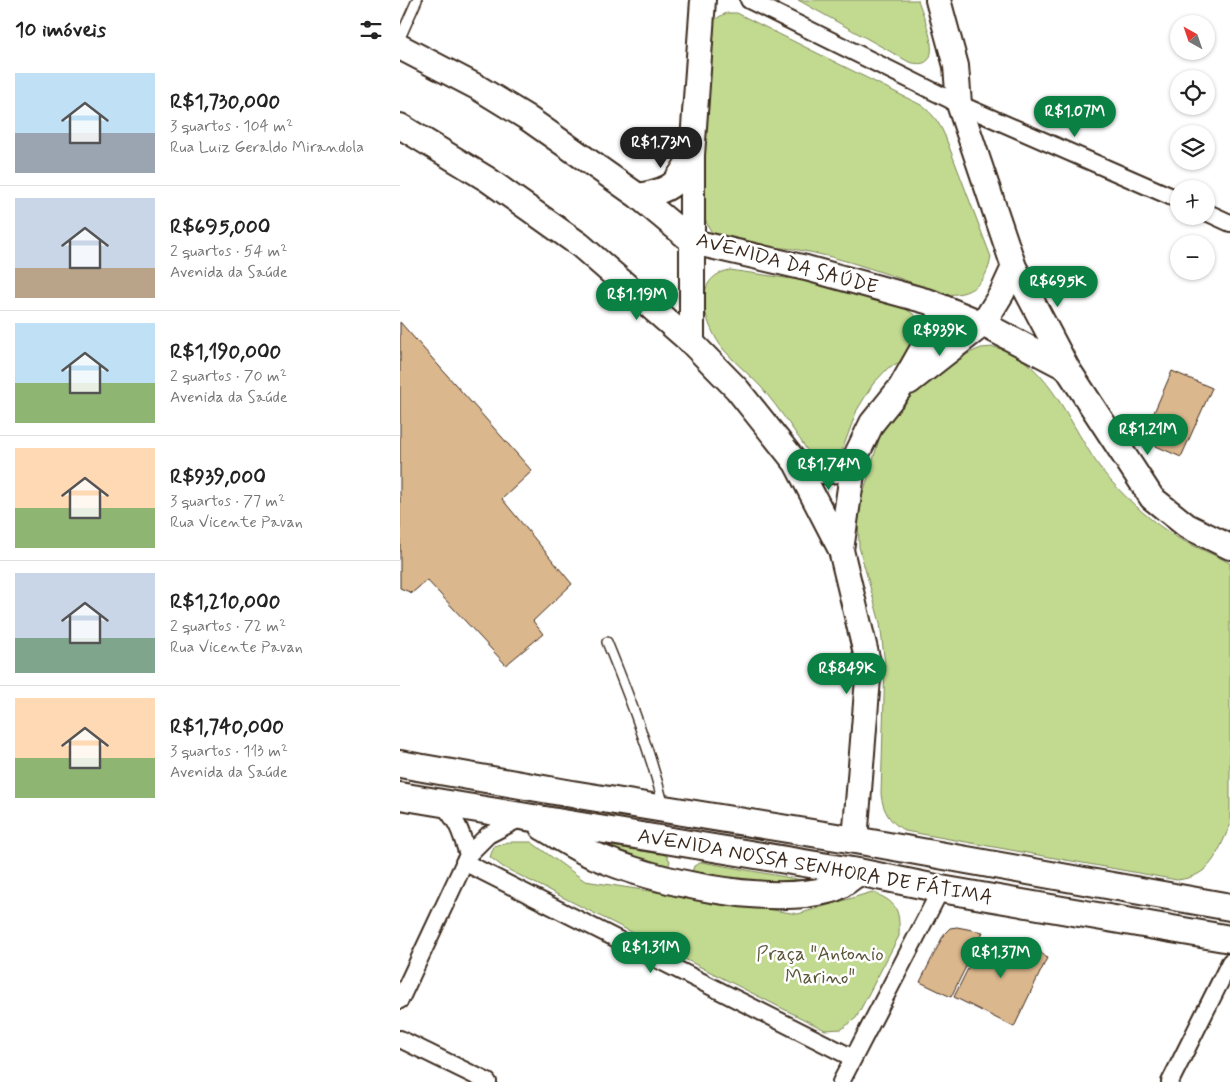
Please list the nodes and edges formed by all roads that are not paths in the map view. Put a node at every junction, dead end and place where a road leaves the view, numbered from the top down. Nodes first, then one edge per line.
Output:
1 (417, 0) edge
2 (703, 0) edge
3 (749, 0) edge
4 (938, 0) edge
5 (400, 38) edge
6 (400, 47) edge
7 (959, 104) junction
8 (400, 126) edge
9 (692, 155) junction
10 (638, 196) junction
11 (1170, 196) edge
12 (1215, 216) edge
13 (1230, 223) edge
14 (693, 242) junction
15 (1014, 266) junction
16 (945, 308) junction
17 (983, 324) junction
18 (692, 343) junction
19 (1066, 368) junction
20 (901, 387) junction
21 (854, 460) junction
22 (796, 462) junction
23 (1230, 547) edge
24 (841, 550) junction
25 (607, 642) dead end
26 (400, 764) edge
27 (430, 769) junction
28 (400, 795) edge
29 (442, 803) junction
30 (665, 809) junction
31 (695, 814) junction
32 (525, 818) junction
33 (854, 840) junction
34 (689, 846) junction
35 (466, 859) junction
36 (858, 872) junction
37 (888, 878) junction
38 (677, 881) junction
39 (834, 888) junction
40 (941, 889) junction
41 (1230, 907) edge
42 (1230, 939) edge
43 (1230, 962) edge
44 (400, 1000) edge
45 (400, 1039) edge
46 (853, 1058) junction
47 (488, 1082) edge
48 (841, 1082) edge
49 (1170, 1082) edge

1 - 5 lane
2 - 9 main road
3 - 7 street
4 - 7 main road
6 - 10 main road, AVENIDA DA SAÚDE
7 - 11 street
7 - 15 main road
8 - 18 main road
9 - 10 main road
9 - 14 main road
10 - 14 main road, AVENIDA DA SAÚDE
12 - 13 street
14 - 16 main road, AVENIDA DA SAÚDE
14 - 18 main road
15 - 17 main road
15 - 19 main road
16 - 17 main road, AVENIDA DA SAÚDE
16 - 20 main road
17 - 19 main road, AVENIDA DA SAÚDE
17 - 20 main road
18 - 22 main road
19 - 23 main road
20 - 21 main road
21 - 22 main road
21 - 24 main road
22 - 24 main road
24 - 33 main road
25 - 30 lane
26 - 27 main road, AVENIDA NOSSA SENHORA DE FÁTIMA
27 - 28 main road
27 - 30 main road, AVENIDA NOSSA SENHORA DE FÁTIMA
28 - 29 main road, AVENIDA NOSSA SENHORA DE FÁTIMA
29 - 32 main road, AVENIDA NOSSA SENHORA DE FÁTIMA
29 - 35 street
30 - 31 main road, AVENIDA NOSSA SENHORA DE FÁTIMA
31 - 33 main road, AVENIDA NOSSA SENHORA DE FÁTIMA
31 - 34 main road
32 - 34 main road, AVENIDA NOSSA SENHORA DE FÁTIMA
32 - 35 street
32 - 38 main road
33 - 36 main road
33 - 41 main road, AVENIDA NOSSA SENHORA DE FÁTIMA
34 - 36 main road, AVENIDA NOSSA SENHORA DE FÁTIMA
34 - 38 main road
35 - 44 street
35 - 46 street
36 - 37 main road, AVENIDA NOSSA SENHORA DE FÁTIMA
36 - 39 main road
37 - 39 main road
37 - 40 main road, AVENIDA NOSSA SENHORA DE FÁTIMA
38 - 39 main road
40 - 42 main road, AVENIDA NOSSA SENHORA DE FÁTIMA
40 - 46 street
43 - 49 street
45 - 47 street
46 - 48 street

